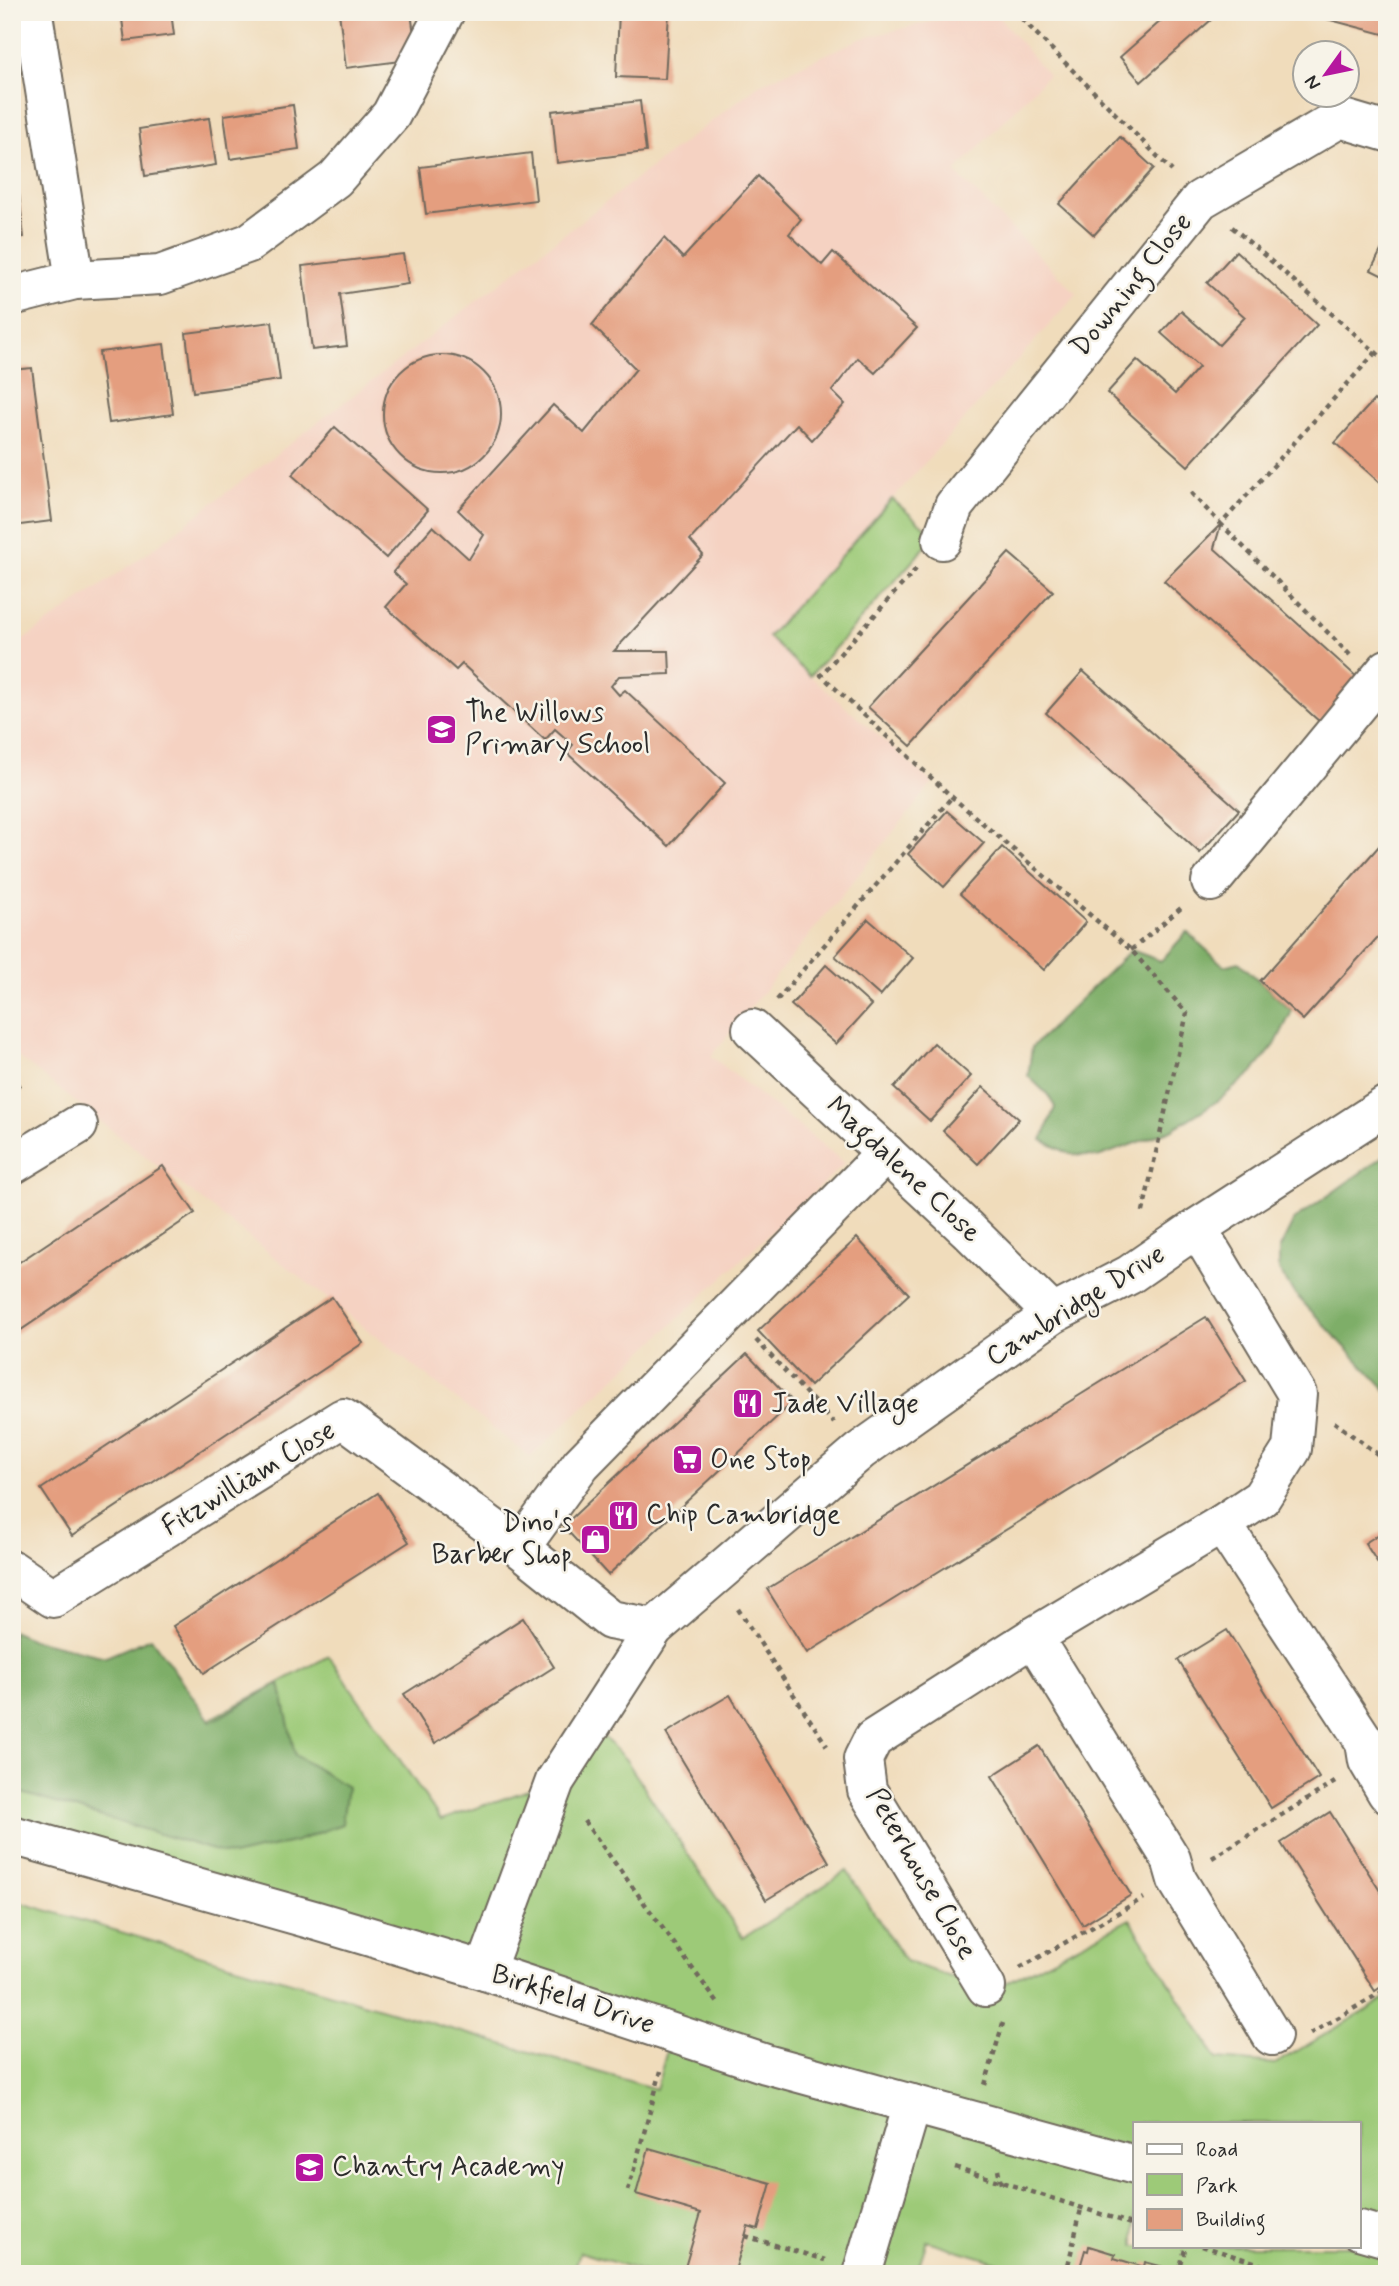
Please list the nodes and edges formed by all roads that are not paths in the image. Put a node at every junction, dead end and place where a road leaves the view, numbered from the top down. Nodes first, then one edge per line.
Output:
1 (445, 12) edge
2 (12, 15) edge
3 (1387, 132) edge
4 (75, 280) junction
5 (12, 296) edge
6 (942, 540) road end
7 (1381, 675) edge
8 (1211, 882) road end
9 (752, 1029) road end
10 (1387, 1105) edge
11 (78, 1125) dead end
12 (886, 1153) junction
13 (12, 1164) edge
14 (1196, 1228) junction
15 (1053, 1314) junction
16 (1222, 1524) junction
17 (520, 1548) junction
18 (12, 1570) edge
19 (654, 1628) junction
20 (1033, 1637) junction
21 (1387, 1793) edge
22 (12, 1835) edge
23 (485, 1971) junction
24 (986, 1987) road end
25 (1272, 2036) road end
26 (912, 2104) junction
27 (1133, 2164) edge
28 (1360, 2230) edge
29 (1387, 2238) edge
30 (862, 2272) edge

1 - 4 street
2 - 4 street
3 - 6 street, Downing Close
4 - 5 street
7 - 8 street
9 - 12 street, Magdalene Close
10 - 14 street, Cambridge Drive
11 - 13 street
12 - 15 street, Magdalene Close
12 - 17 street
14 - 15 street, Cambridge Drive
14 - 16 street, Peterhouse Close
15 - 19 street, Cambridge Drive
16 - 20 street, Peterhouse Close
16 - 21 street
17 - 18 street, Fitzwilliam Close
17 - 19 street, Fitzwilliam Close
19 - 23 street, Cambridge Drive
20 - 24 street, Peterhouse Close
20 - 25 street
22 - 23 street, Birkfield Drive
23 - 26 street, Birkfield Drive
26 - 27 street, Birkfield Drive
26 - 30 street
28 - 29 street

